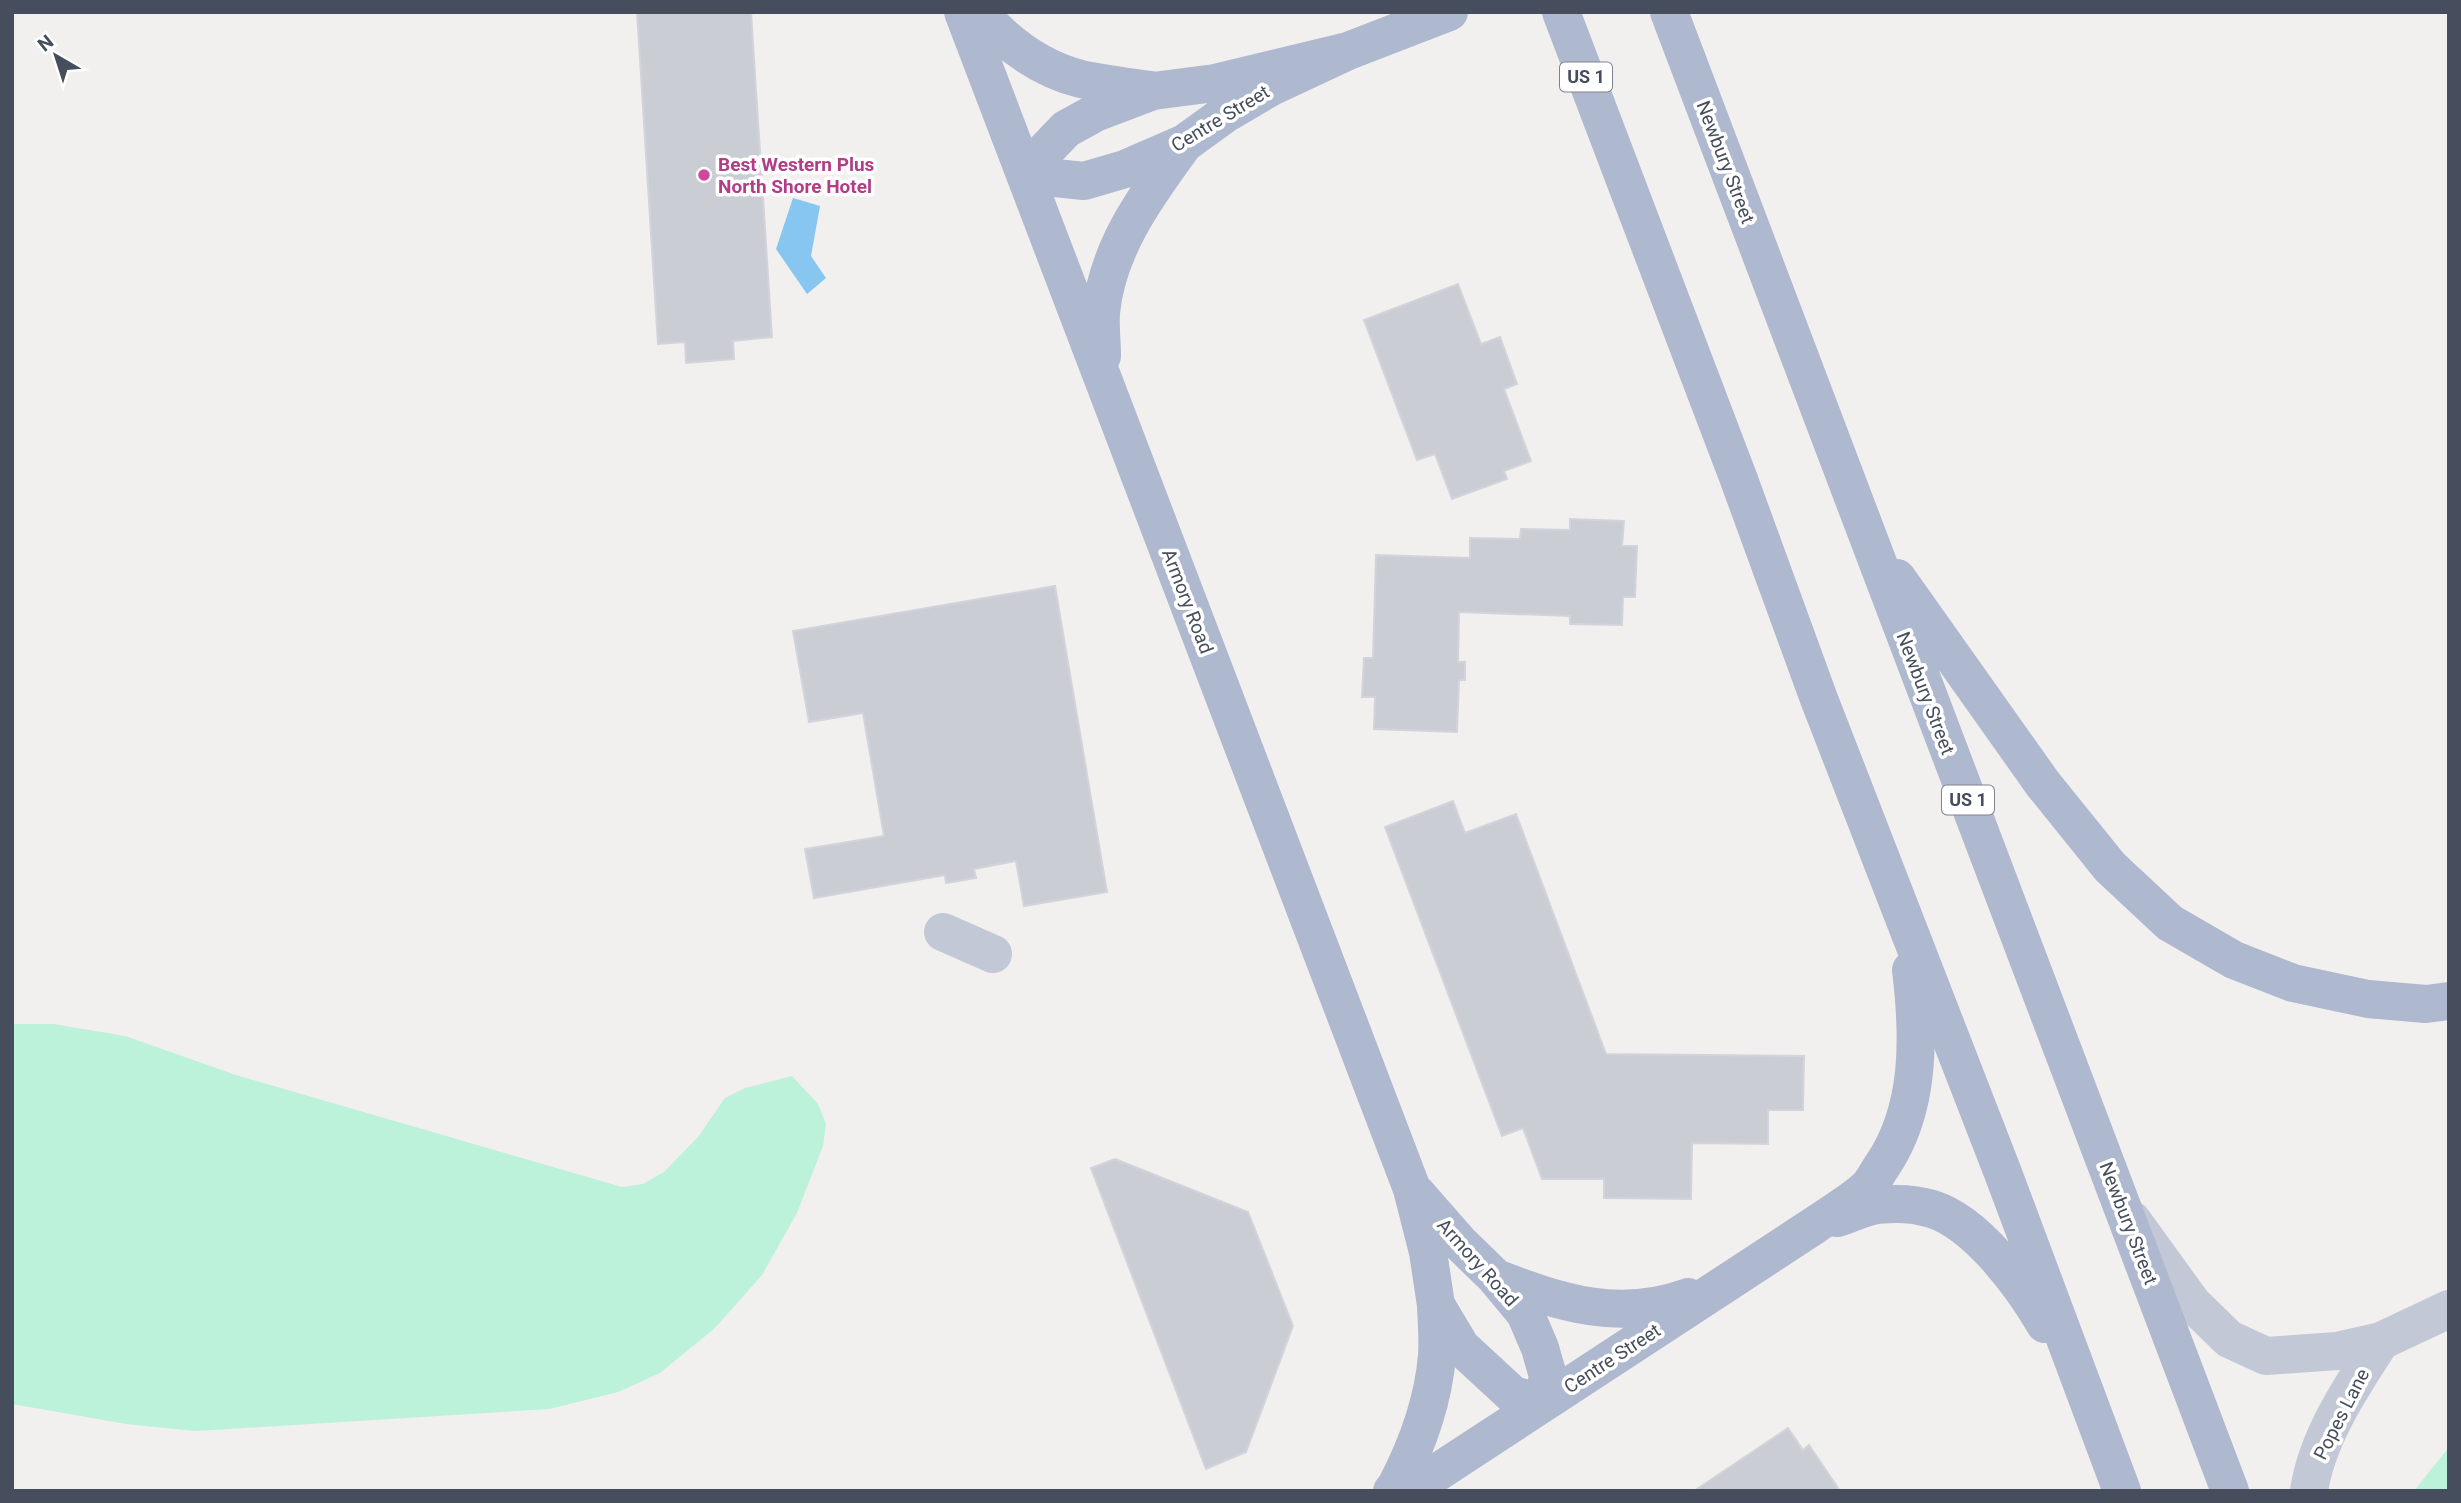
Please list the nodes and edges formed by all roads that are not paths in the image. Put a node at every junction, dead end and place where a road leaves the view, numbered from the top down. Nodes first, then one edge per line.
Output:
1 (963, 12) edge
2 (979, 12) edge
3 (1449, 12) edge
4 (1562, 12) edge
5 (1669, 12) edge
6 (1348, 51) junction
7 (1153, 90) junction
8 (1185, 143) junction
9 (1026, 175) junction
10 (1103, 379) junction
11 (1867, 537) junction
12 (1905, 921) junction
13 (943, 932) dead end
14 (993, 954) dead end
15 (2449, 1001) edge
16 (1412, 1189) junction
17 (2124, 1210) junction
18 (1815, 1225) junction
19 (1494, 1277) junction
20 (1735, 1277) junction
21 (1436, 1305) junction
22 (2449, 1309) edge
23 (2381, 1341) junction
24 (2086, 1396) junction
25 (1543, 1403) junction
26 (1392, 1491) edge
27 (1409, 1491) edge
28 (2122, 1491) edge
29 (2230, 1491) edge
30 (2309, 1491) edge

1 - 9 main road, Armory Road
2 - 7 main road
3 - 6 main road, Centre Street
4 - 12 main road, US 1
5 - 11 main road, Newbury Street / US 1
6 - 7 main road, Centre Street
6 - 8 main road, Centre Street
7 - 9 main road, Centre Street
8 - 9 main road, Centre Street
8 - 10 main road
9 - 10 main road, Armory Road
10 - 16 main road, Armory Road
11 - 15 main road
11 - 17 main road, Newbury Street / US 1
12 - 18 main road, Centre Street
12 - 24 main road, US 1
13 - 14 street
16 - 19 main road, Armory Road
16 - 21 main road, Armory Road
17 - 23 street, Popes Lane
17 - 29 main road, Newbury Street / US 1
18 - 20 main road, Centre Street
18 - 24 main road, Centre Street
19 - 20 main road
19 - 25 main road, Armory Road
20 - 25 main road, Centre Street
21 - 25 main road, Armory Road
21 - 26 main road
22 - 23 street, Popes Lane
23 - 30 street, Popes Lane
24 - 28 main road, US 1
25 - 27 main road, Centre Street

